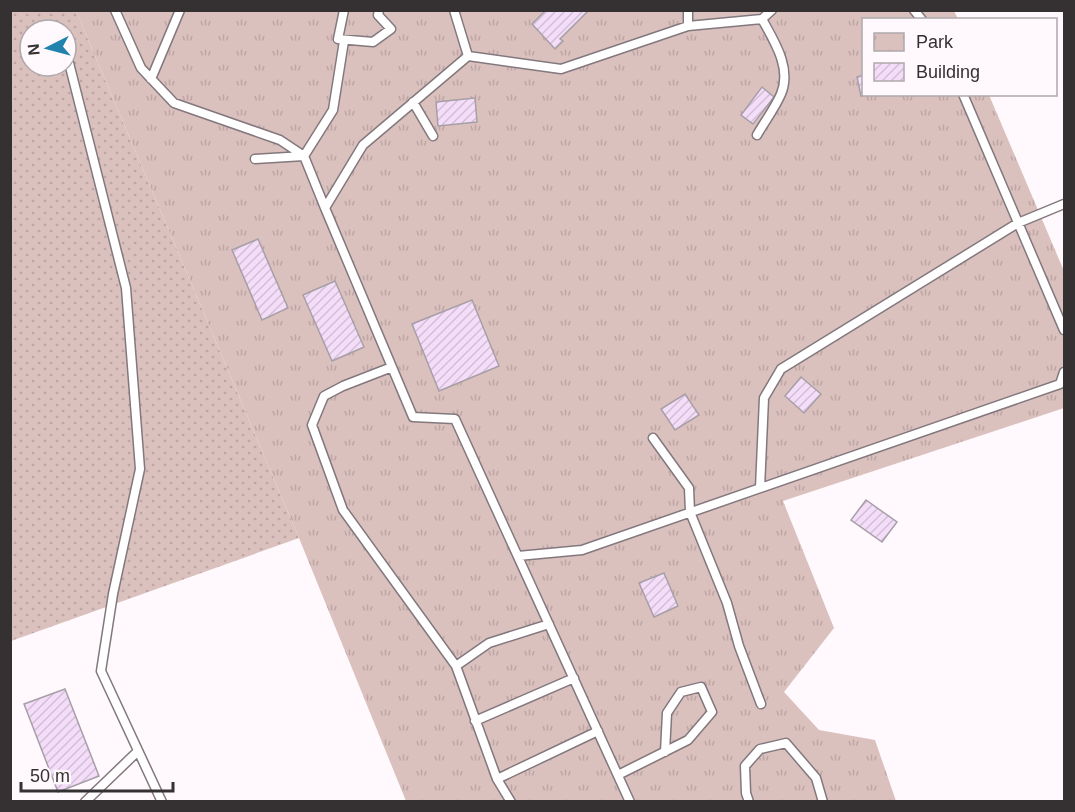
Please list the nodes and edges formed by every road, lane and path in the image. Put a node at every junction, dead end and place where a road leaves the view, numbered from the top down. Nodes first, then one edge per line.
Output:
1 (115, 10) edge
2 (180, 10) edge
3 (344, 10) edge
4 (379, 10) edge
5 (454, 10) edge
6 (688, 10) edge
7 (772, 10) edge
8 (762, 19) junction
9 (688, 26) junction
10 (344, 41) junction
11 (468, 56) junction
12 (73, 78) edge
13 (151, 79) junction
14 (964, 96) edge
15 (413, 102) junction
16 (758, 135) dead end
17 (433, 136) dead end
18 (304, 156) junction
19 (255, 159) dead end
20 (1065, 204) edge
21 (325, 208) junction
22 (1018, 223) junction
23 (1065, 330) edge
24 (392, 367) junction
25 (1065, 372) edge
26 (653, 438) dead end
27 (760, 488) junction
28 (690, 512) junction
29 (518, 556) junction
30 (549, 624) junction
31 (456, 666) junction
32 (574, 678) junction
33 (761, 704) dead end
34 (475, 721) junction
35 (598, 731) junction
36 (138, 751) junction
37 (665, 752) junction
38 (618, 776) junction
39 (497, 779) junction
40 (85, 801) edge
41 (162, 801) edge
42 (511, 801) edge
43 (630, 801) edge
44 (749, 801) edge
45 (823, 801) edge

1 - 13 lane
2 - 13 lane
3 - 10 lane
4 - 10 lane
5 - 11 lane
6 - 9 lane
7 - 8 lane
8 - 9 lane
8 - 16 lane
9 - 11 lane
10 - 18 lane
11 - 15 lane
12 - 36 lane
13 - 18 lane
14 - 22 lane
15 - 17 lane
15 - 21 lane
18 - 19 lane
18 - 21 lane
20 - 22 lane
21 - 24 lane
22 - 23 lane
22 - 27 lane
24 - 29 lane
24 - 31 lane
25 - 27 lane
26 - 28 lane
27 - 28 lane
28 - 29 lane
28 - 33 lane
29 - 30 lane
30 - 31 lane
30 - 32 lane
31 - 34 lane
32 - 34 lane
32 - 35 lane
34 - 39 lane
35 - 38 lane
35 - 39 lane
36 - 40 lane
36 - 41 lane
37 - 37 lane
37 - 38 lane
38 - 43 lane
39 - 42 lane
44 - 45 lane

